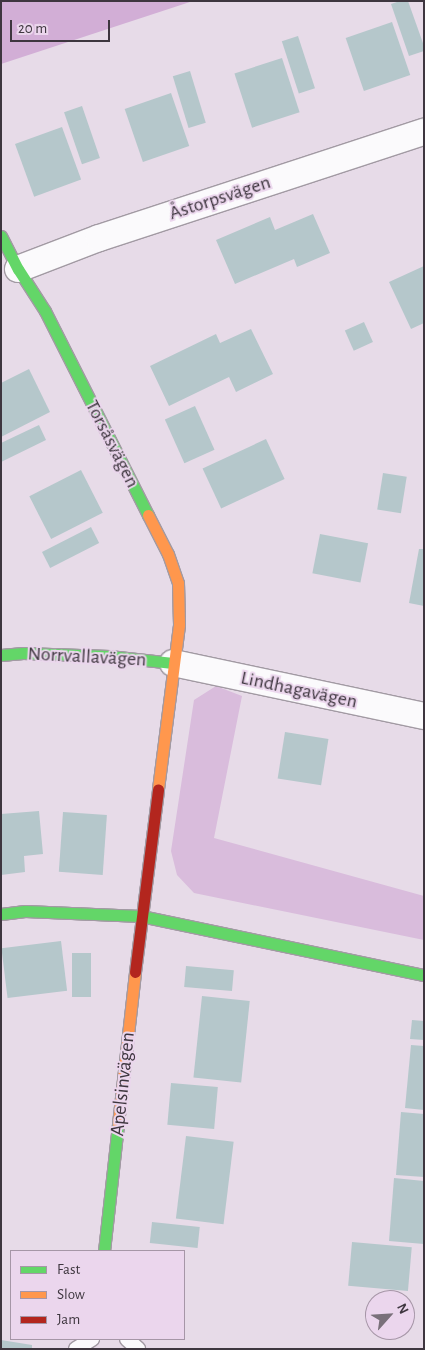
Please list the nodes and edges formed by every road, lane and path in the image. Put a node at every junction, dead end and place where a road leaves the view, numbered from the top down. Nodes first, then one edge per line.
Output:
1 (424, 132) edge
2 (1, 236) edge
3 (18, 269) junction
4 (1, 655) edge
5 (174, 663) junction
6 (424, 716) edge
7 (1, 914) edge
8 (141, 916) junction
9 (424, 975) edge
10 (104, 1250) edge
11 (90, 1340) edge
12 (128, 1340) edge
13 (76, 1349) edge
14 (138, 1349) edge

1 - 3 street, Åstorpsvägen
2 - 3 street, Torsåsvägen
3 - 5 street, Torsåsvägen
4 - 5 street, Norrvallavägen
5 - 6 street, Lindhagavägen
5 - 8 street, Apelsinvägen
7 - 8 street
8 - 9 street
8 - 10 street, Apelsinvägen
11 - 13 lane
12 - 14 lane

